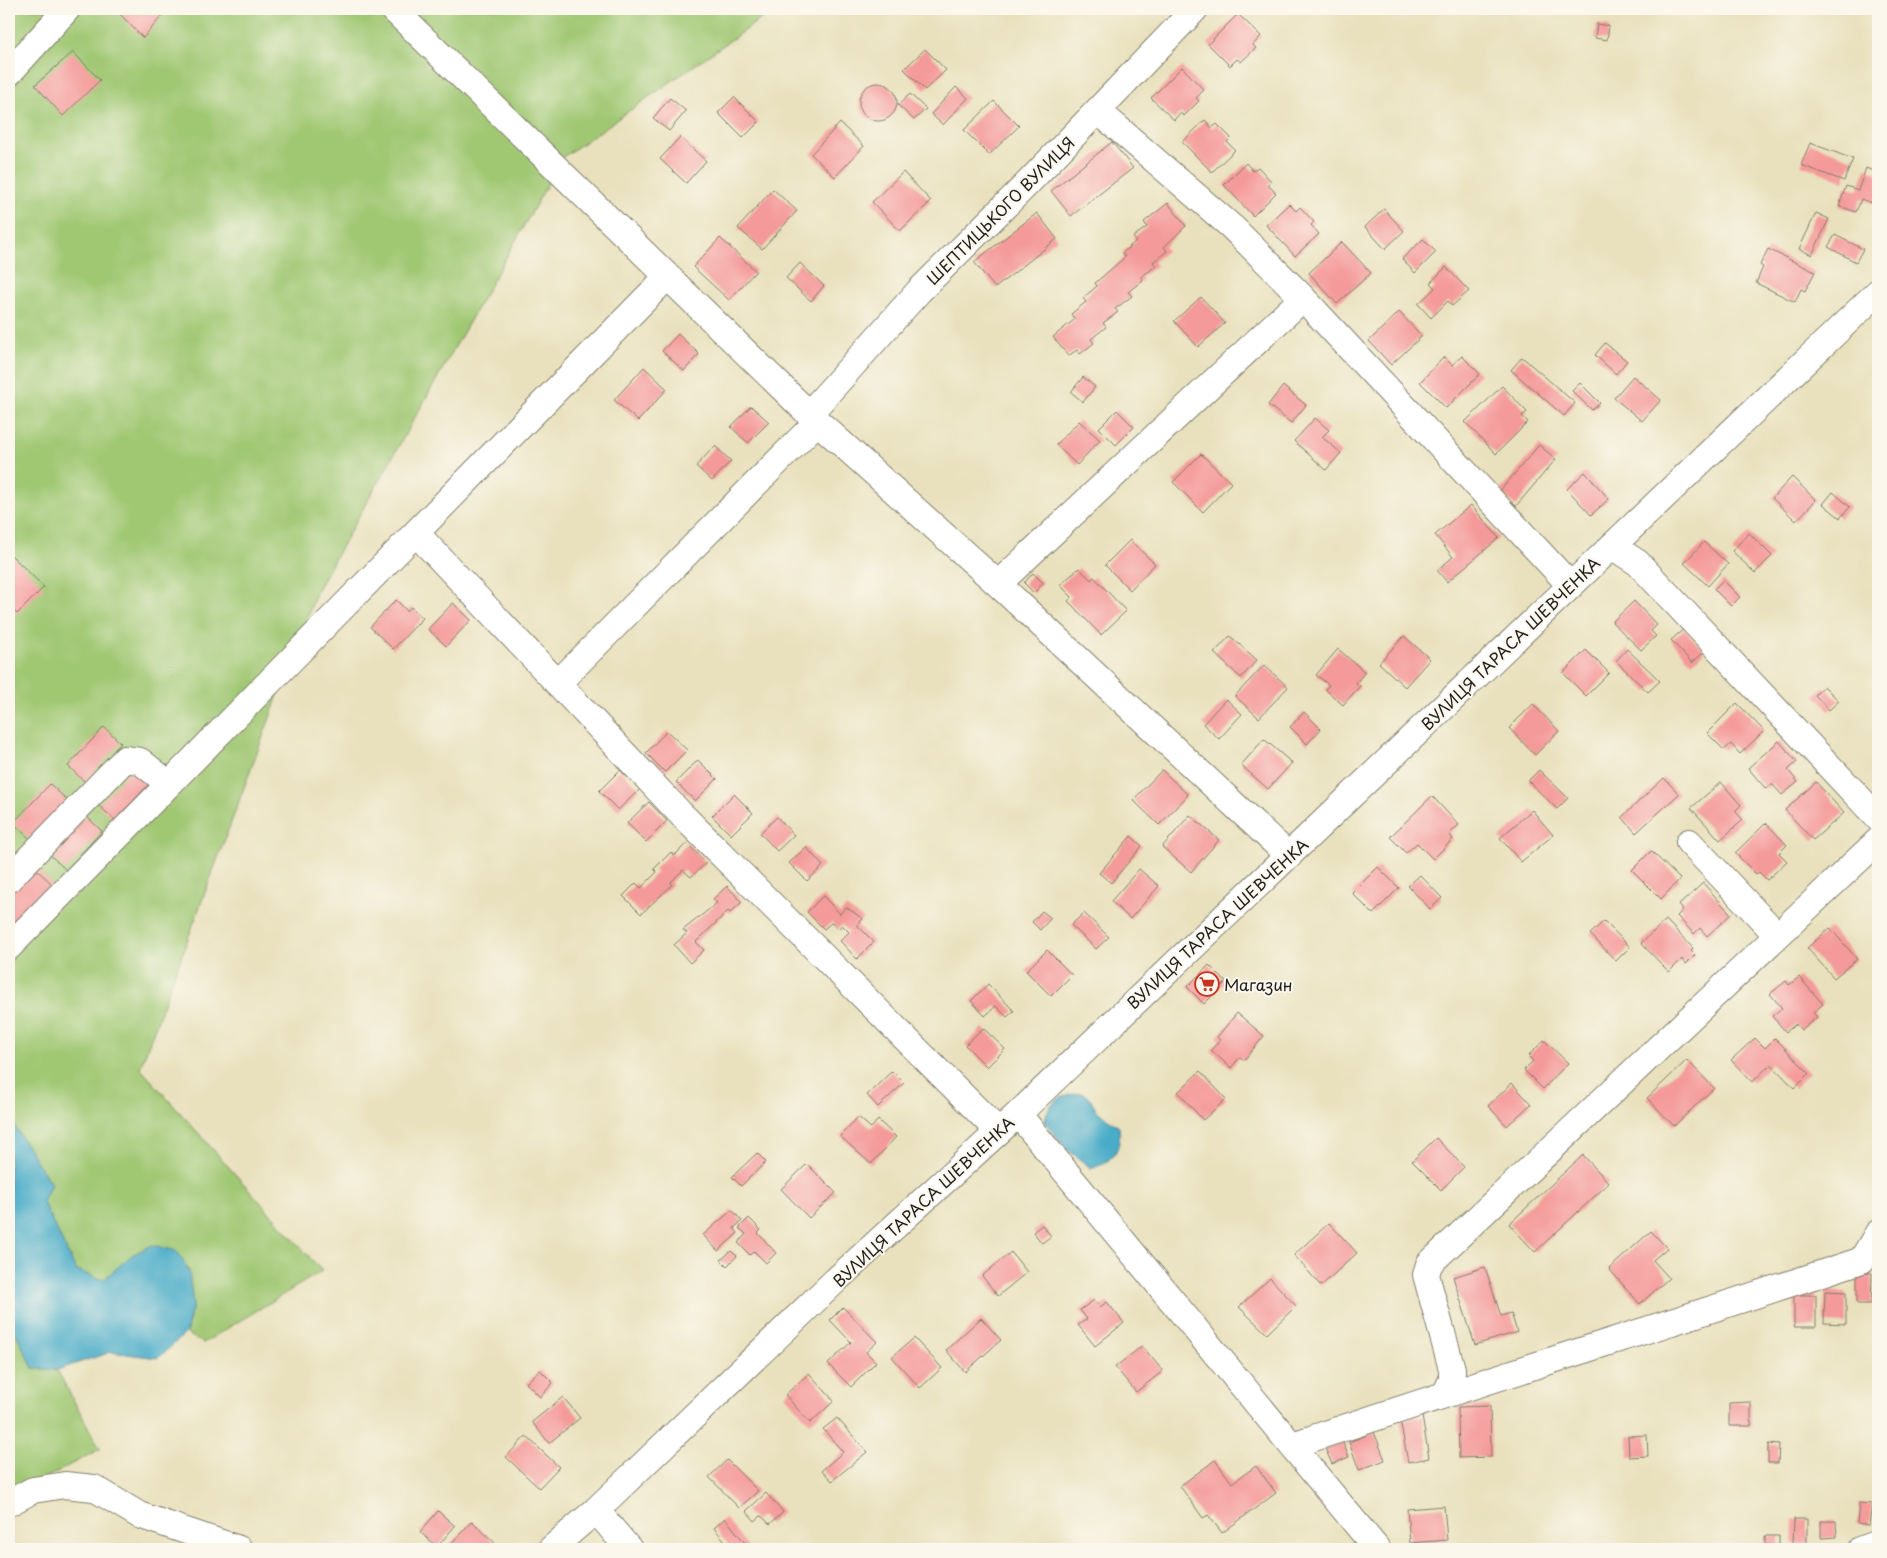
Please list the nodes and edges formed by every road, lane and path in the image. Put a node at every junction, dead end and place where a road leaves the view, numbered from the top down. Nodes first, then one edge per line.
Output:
1 (67, 9) edge
2 (393, 9) edge
3 (1196, 9) edge
4 (9, 73) edge
5 (1098, 111) junction
6 (667, 277) junction
7 (1878, 292) edge
8 (1303, 298) junction
9 (813, 418) junction
10 (416, 533) junction
11 (1612, 546) junction
12 (998, 584) junction
13 (1570, 585) junction
14 (558, 684) junction
15 (169, 784) junction
16 (1878, 818) edge
17 (1878, 841) edge
18 (1689, 842) dead end
19 (1289, 856) junction
20 (9, 879) edge
21 (1777, 935) junction
22 (9, 947) edge
23 (1018, 1114) junction
24 (998, 1131) junction
25 (1878, 1234) edge
26 (1870, 1261) edge
27 (1446, 1393) junction
28 (1293, 1445) junction
29 (9, 1503) edge
30 (596, 1510) junction
31 (1878, 1544) edge
32 (239, 1549) edge
33 (551, 1549) edge
34 (629, 1549) edge
35 (1377, 1549) edge
36 (1862, 1549) edge

1 - 4 street
2 - 6 street
3 - 5 street, ШЕПТИЦЬКОГО ВУЛИЦЯ
5 - 8 street
5 - 9 street, ШЕПТИЦЬКОГО ВУЛИЦЯ
6 - 9 street
6 - 10 street
7 - 11 street, ВУЛИЦЯ ТАРАСА ШЕВЧЕНКА
8 - 12 street
8 - 13 street
9 - 12 street
9 - 14 street, ШЕПТИЦЬКОГО ВУЛИЦЯ
10 - 14 street
10 - 15 street
11 - 13 street, ВУЛИЦЯ ТАРАСА ШЕВЧЕНКА
11 - 16 street
12 - 19 street
13 - 19 street, ВУЛИЦЯ ТАРАСА ШЕВЧЕНКА
14 - 24 street
15 - 20 street
15 - 22 street
17 - 21 street
18 - 21 street
19 - 23 street, ВУЛИЦЯ ТАРАСА ШЕВЧЕНКА
21 - 27 street
23 - 24 street, ВУЛИЦЯ ТАРАСА ШЕВЧЕНКА
23 - 28 street
24 - 30 street, ВУЛИЦЯ ТАРАСА ШЕВЧЕНКА
25 - 26 street
26 - 27 street
27 - 28 street
28 - 35 street
29 - 32 street
30 - 33 street, ВУЛИЦЯ ТАРАСА ШЕВЧЕНКА
30 - 34 street
31 - 36 street

